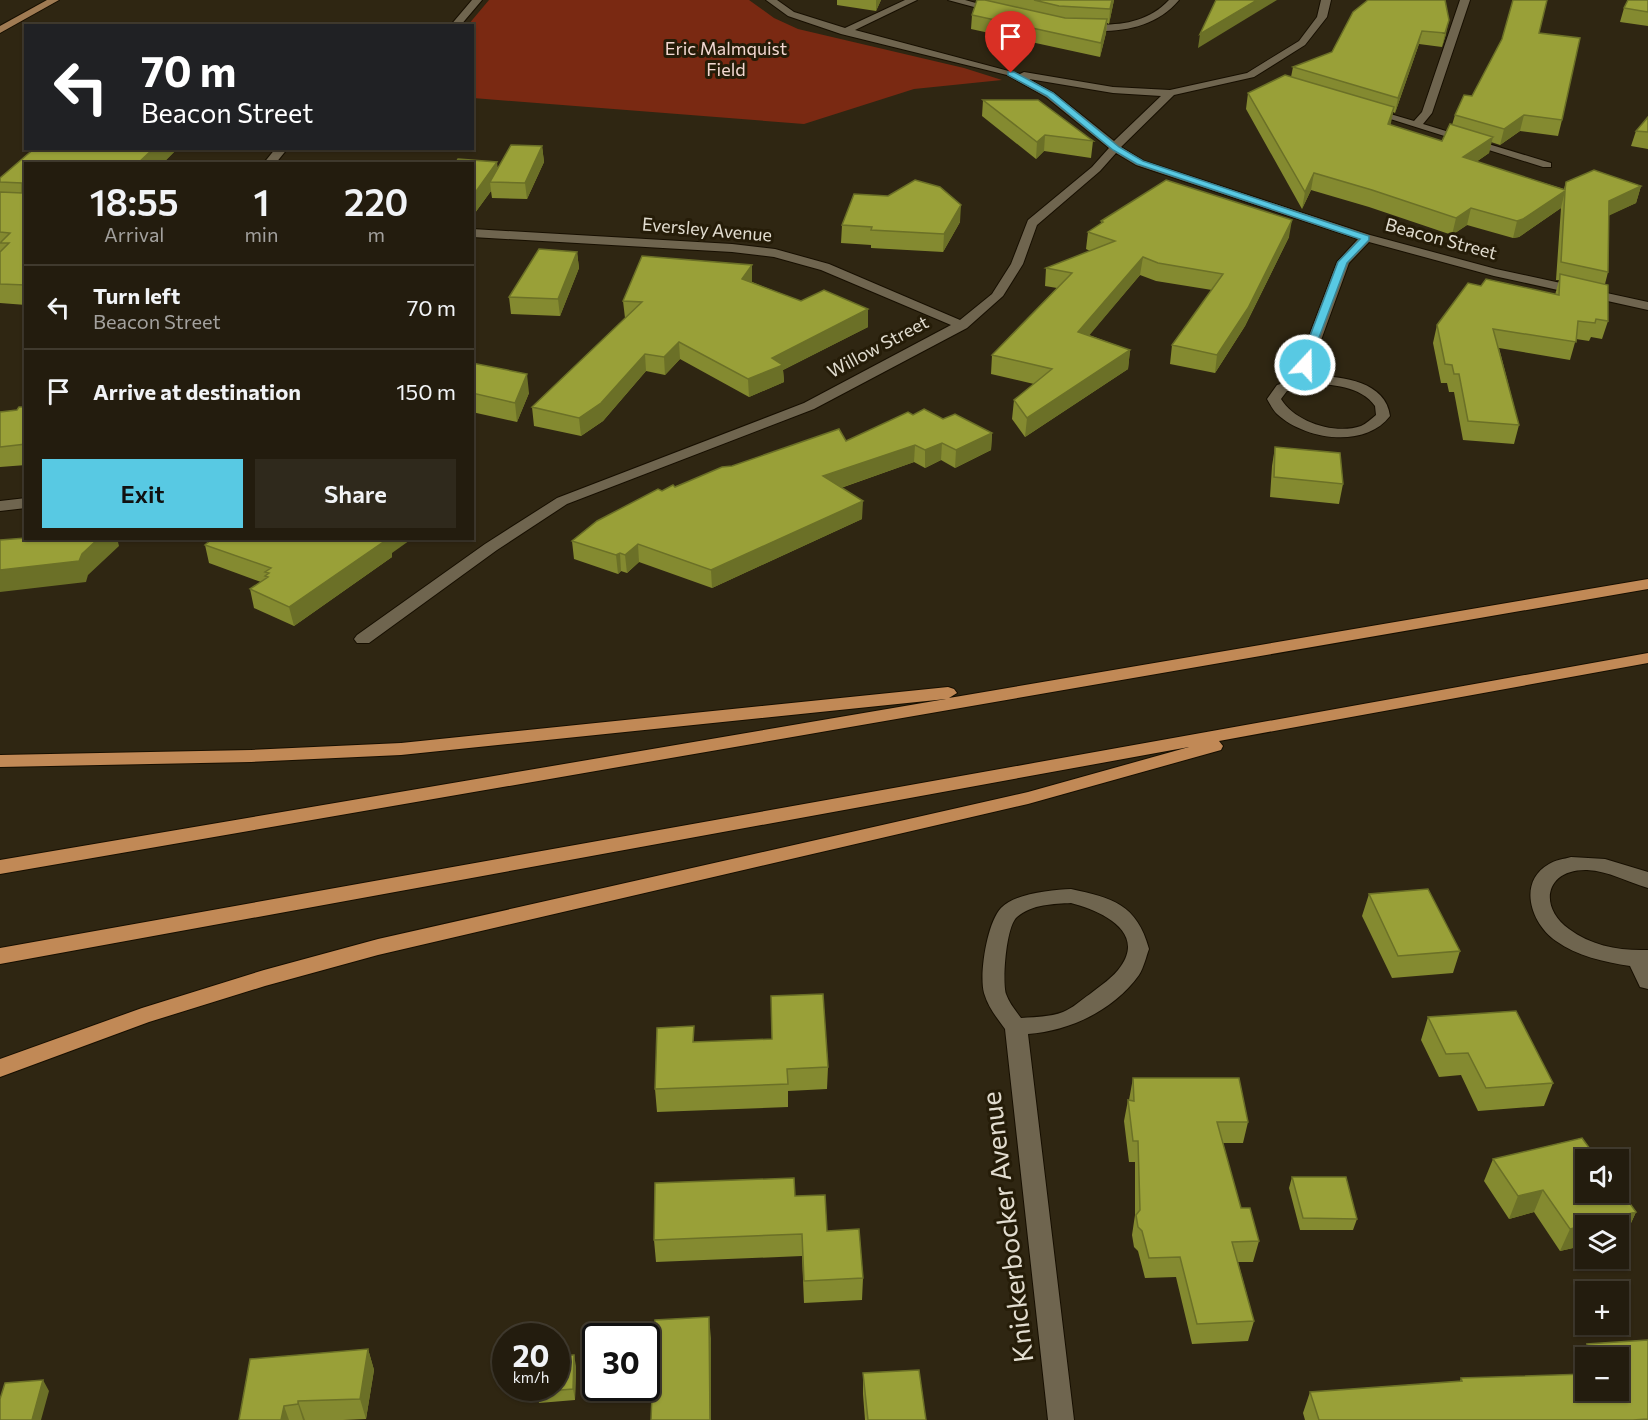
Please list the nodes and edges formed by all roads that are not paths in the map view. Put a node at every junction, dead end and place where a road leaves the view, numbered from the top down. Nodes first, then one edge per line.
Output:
1 (54, 0) edge
2 (477, 0) edge
3 (771, 0) edge
4 (912, 0) edge
5 (953, 0) edge
6 (1174, 0) edge
7 (1326, 0) edge
8 (1465, 0) edge
9 (1009, 13) edge
10 (456, 24) edge
11 (1074, 27) edge
12 (0, 30) edge
13 (843, 32) junction
14 (1011, 73) junction
15 (1170, 93) junction
16 (1364, 109) edge
17 (1416, 125) junction
18 (1116, 148) junction
19 (281, 150) edge
20 (270, 162) edge
21 (1547, 165) dead end
22 (474, 233) edge
23 (1366, 238) junction
24 (1648, 306) edge
25 (962, 325) junction
26 (1308, 380) junction
27 (24, 503) edge
28 (0, 506) edge
29 (1648, 584) edge
30 (363, 639) dead end
31 (1648, 658) edge
32 (1087, 680) junction
33 (1329, 715) junction
34 (0, 761) edge
35 (0, 867) edge
36 (1648, 881) edge
37 (0, 956) edge
38 (1643, 959) edge
39 (1648, 981) edge
40 (1016, 1027) junction
41 (0, 1068) edge
42 (1061, 1420) edge

1 - 12 main road
2 - 10 street
3 - 13 street, Beacon Street
4 - 13 street
5 - 9 street
6 - 11 street
7 - 15 street
8 - 17 street
13 - 14 street, Beacon Street
14 - 15 street
14 - 18 street, Beacon Street
15 - 18 street, Willow Street
16 - 17 street
17 - 21 street
18 - 23 street, Beacon Street
18 - 25 street, Willow Street
19 - 20 street
22 - 25 street, Eversley Avenue
23 - 24 street, Beacon Street
23 - 26 street
25 - 30 street, Willow Street
26 - 26 street
27 - 28 street
29 - 32 highway
31 - 33 highway
32 - 34 highway
32 - 35 highway
33 - 37 highway
33 - 41 highway
36 - 38 street
38 - 39 street
40 - 40 street
40 - 42 street, Knickerbocker Avenue

